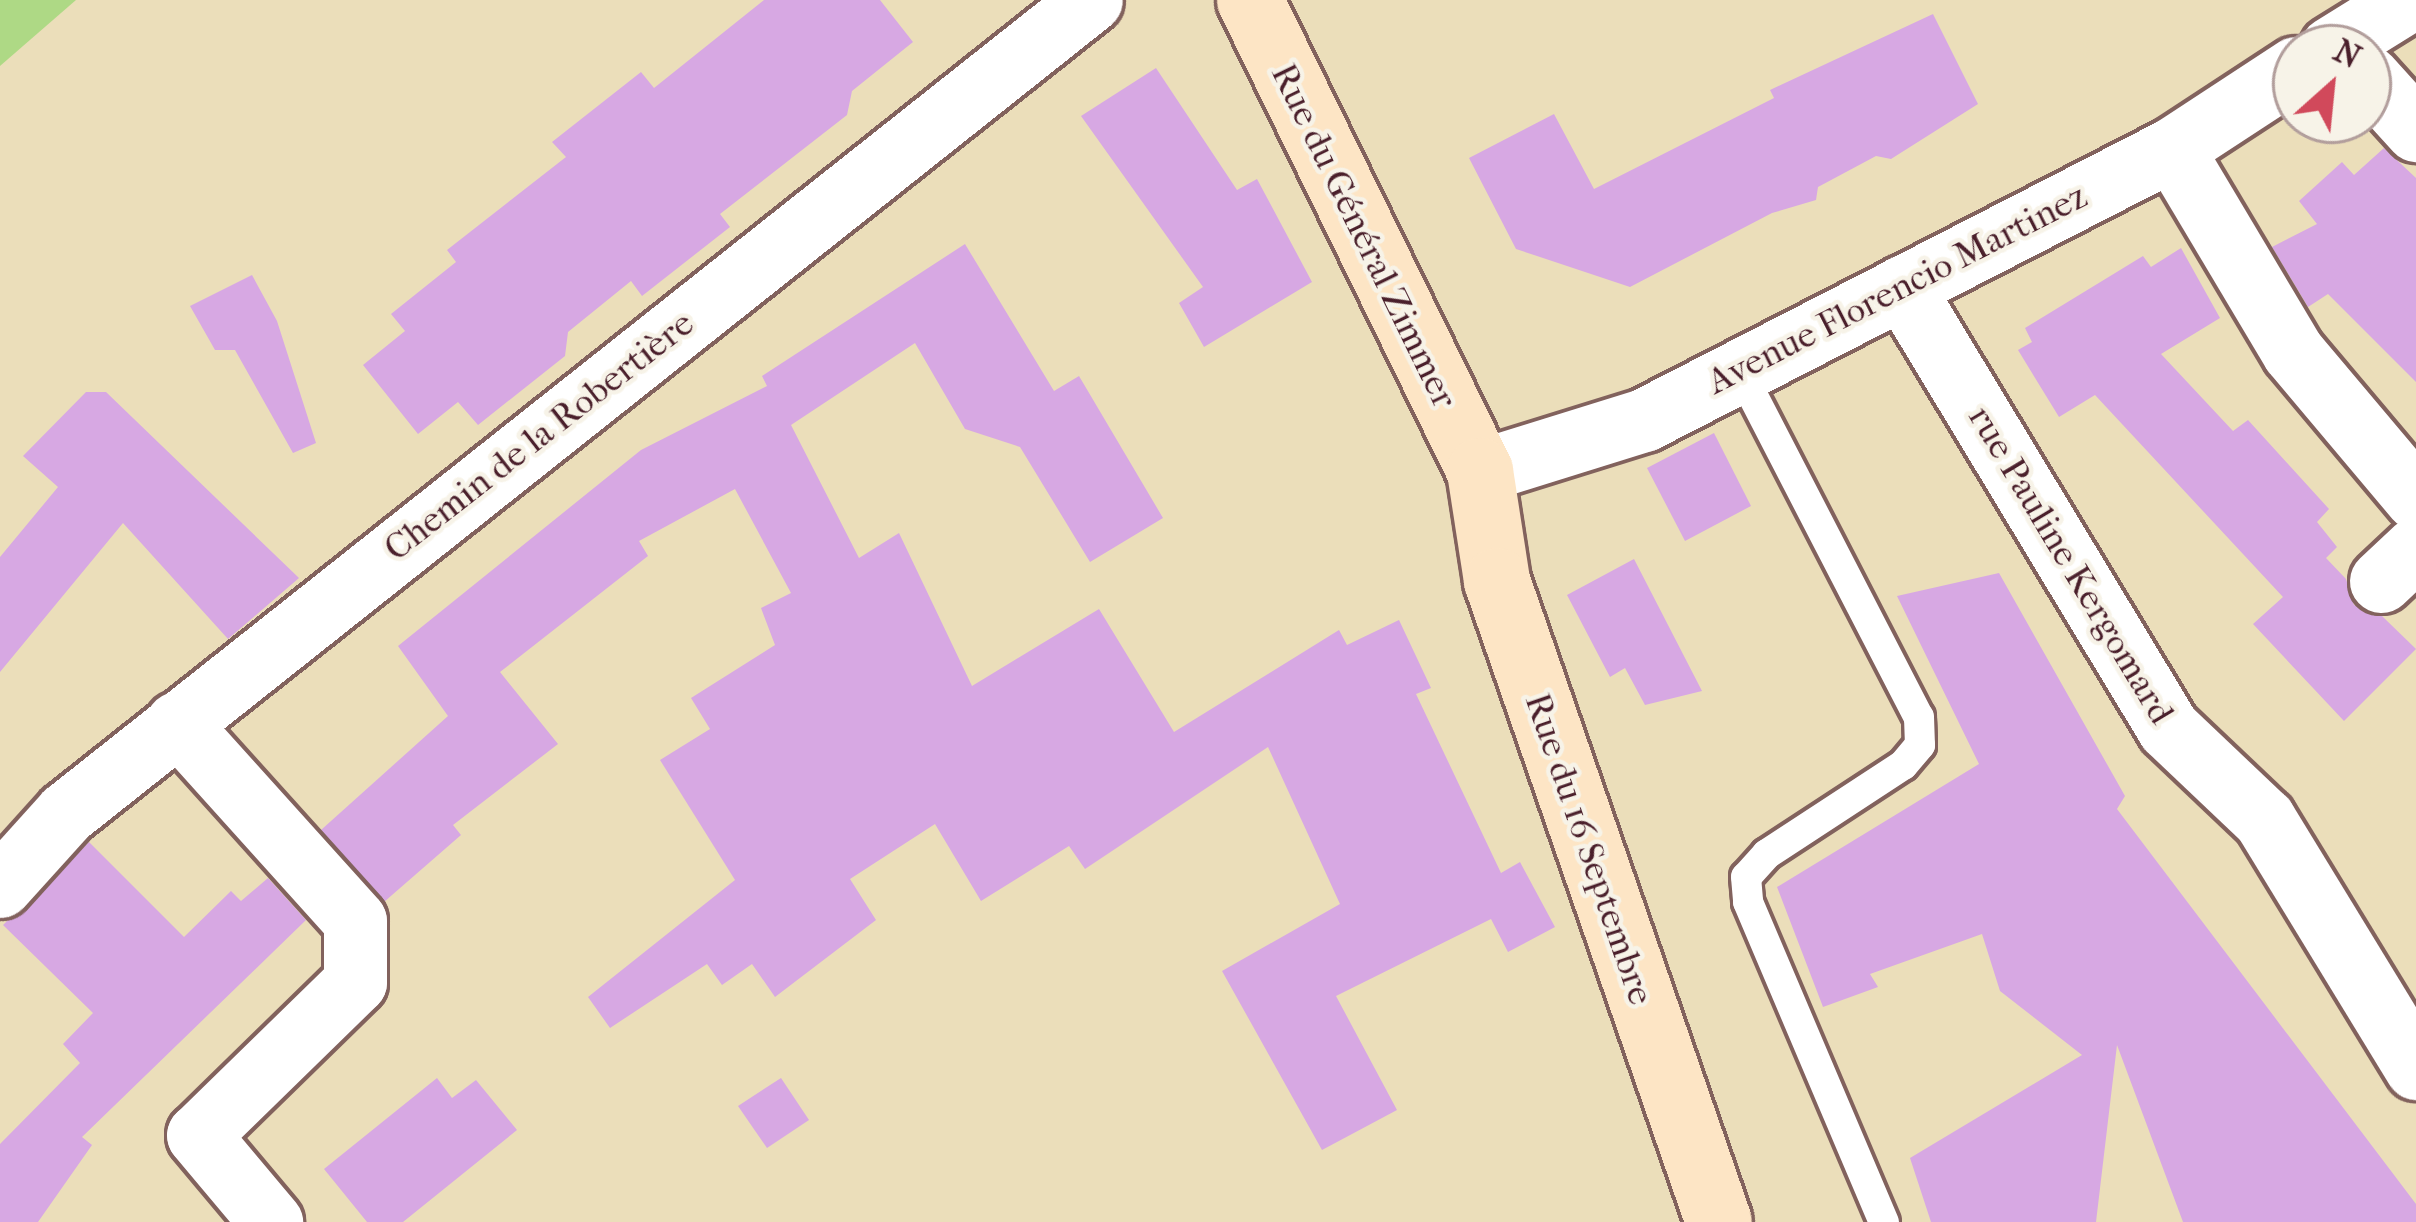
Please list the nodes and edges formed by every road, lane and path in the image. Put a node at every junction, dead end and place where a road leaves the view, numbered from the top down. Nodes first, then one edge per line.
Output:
1 (1091, 0) edge
2 (1250, 0) edge
3 (2408, 0) edge
4 (2377, 24) edge
5 (2272, 92) edge
6 (2392, 108) edge
7 (2416, 130) edge
8 (2173, 148) junction
9 (1903, 287) junction
10 (1739, 369) junction
11 (1480, 471) junction
12 (2416, 498) edge
13 (177, 723) junction
14 (0, 886) edge
15 (2416, 1068) edge
16 (271, 1222) edge
17 (1719, 1222) edge
18 (1884, 1222) edge

1 - 13 street, Chemin de la Robertière
2 - 11 street, Rue du Général Zimmer
3 - 4 street, Avenue Florencio Martinez
5 - 8 street, Avenue Florencio Martinez
6 - 7 street
8 - 9 street, Avenue Florencio Martinez
8 - 12 street
9 - 10 street, Avenue Florencio Martinez
9 - 15 street, rue Pauline Kergomard
10 - 11 street, Avenue Florencio Martinez
10 - 18 lane
11 - 17 street, Rue du 16 Septembre
13 - 14 street, Chemin de la Robertière
13 - 16 street

